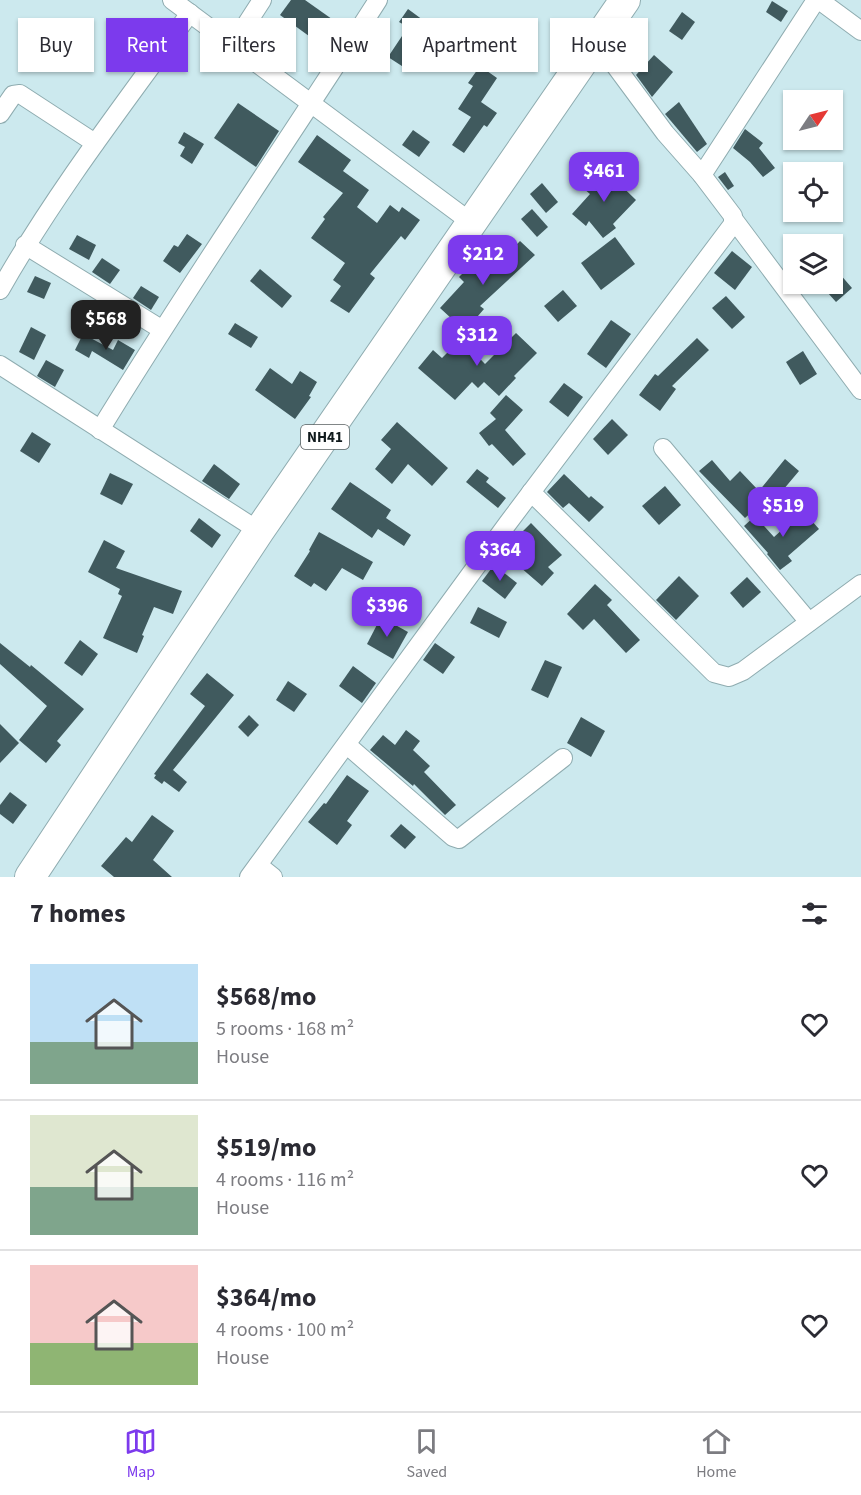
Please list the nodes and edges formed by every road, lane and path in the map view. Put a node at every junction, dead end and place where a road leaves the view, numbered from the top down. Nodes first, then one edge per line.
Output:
1 (172, 0) edge
2 (262, 0) edge
3 (378, 0) edge
4 (817, 0) edge
5 (617, 2) edge
6 (190, 13) junction
7 (250, 18) edge
8 (609, 18) edge
9 (200, 20) edge
10 (861, 31) edge
11 (269, 72) edge
12 (576, 72) edge
13 (620, 72) edge
14 (312, 104) junction
15 (0, 114) edge
16 (95, 143) junction
17 (702, 175) junction
18 (734, 220) junction
19 (472, 223) junction
20 (25, 245) junction
21 (0, 290) edge
22 (161, 329) junction
23 (0, 365) edge
24 (861, 390) edge
25 (100, 430) junction
26 (663, 448) dead end
27 (531, 492) junction
28 (259, 531) junction
29 (861, 584) edge
30 (810, 622) junction
31 (347, 745) junction
32 (563, 758) dead end
33 (254, 871) edge
34 (30, 877) edge
35 (273, 877) edge

1 - 6 street
2 - 7 street
3 - 14 street
4 - 10 street
4 - 17 street
5 - 8 highway, NH41
6 - 9 street
6 - 16 street
11 - 14 street
12 - 19 highway, NH41
13 - 17 street
14 - 19 street
14 - 22 street
15 - 16 street
16 - 20 street
17 - 18 street
18 - 24 street
18 - 27 street
19 - 28 highway, NH41
20 - 21 street
20 - 22 street
22 - 25 street
23 - 25 street
25 - 28 street
26 - 30 street
27 - 30 street
27 - 31 street
28 - 34 highway, NH41
29 - 30 street
31 - 32 street
31 - 33 street
33 - 35 street

